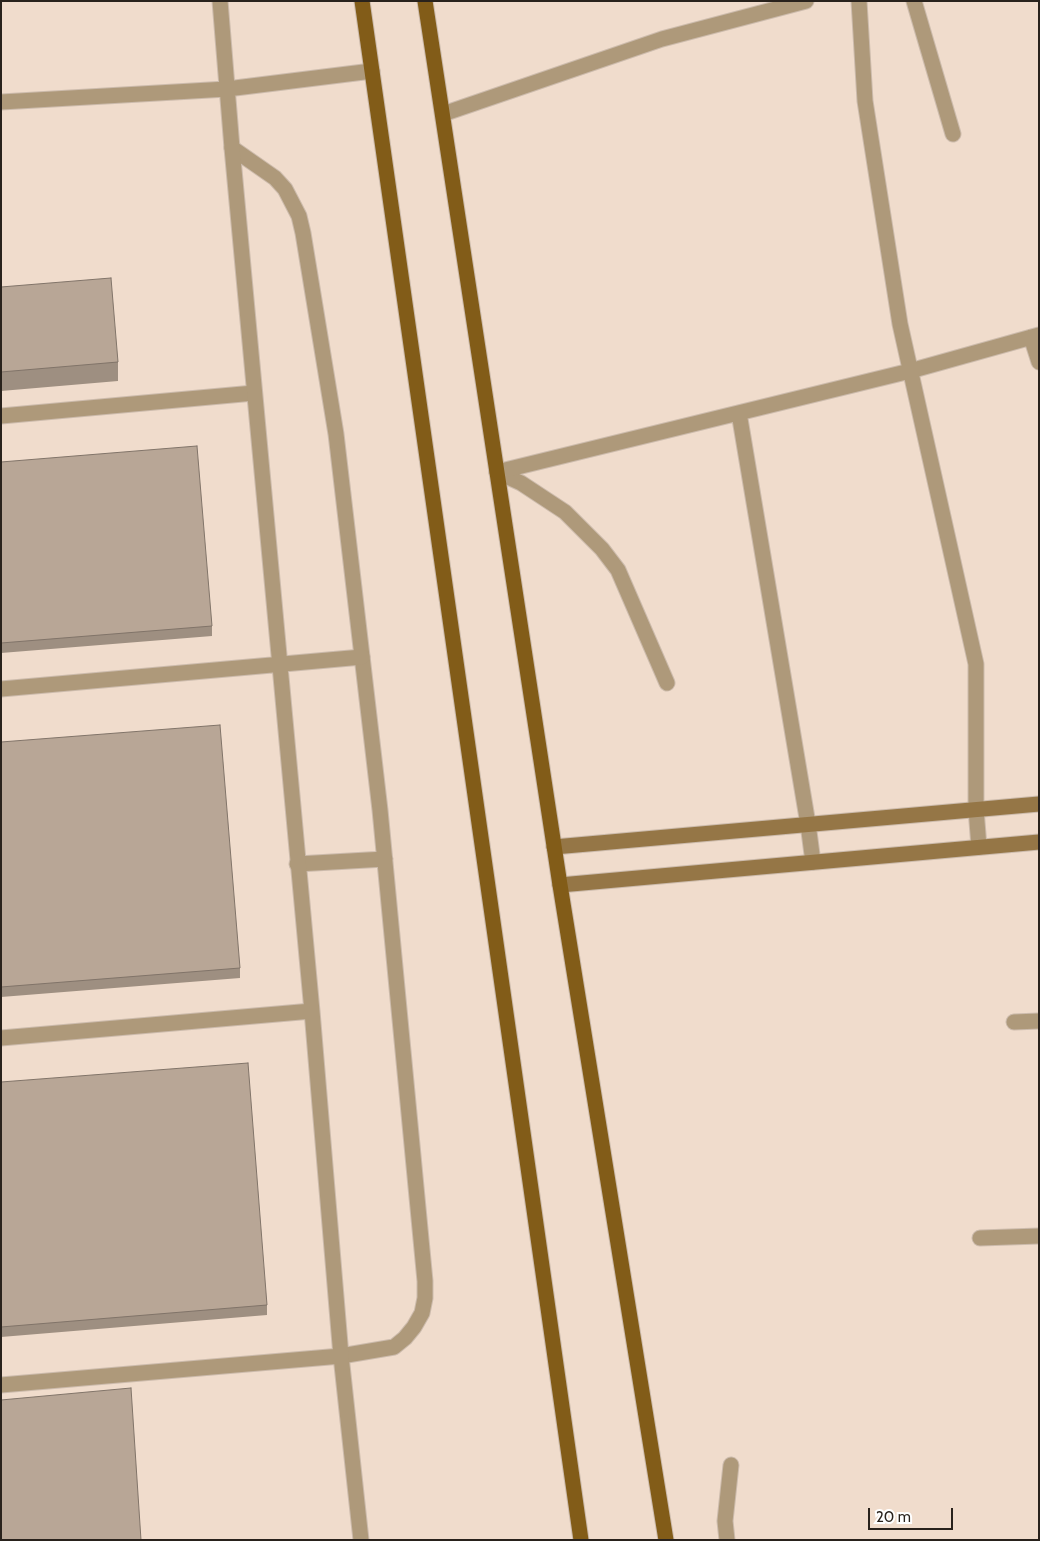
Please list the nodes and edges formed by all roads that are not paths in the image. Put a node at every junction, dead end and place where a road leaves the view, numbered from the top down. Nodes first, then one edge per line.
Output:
1 (220, 1) edge
2 (362, 1) edge
3 (425, 1) edge
4 (806, 1) edge
5 (859, 1) edge
6 (914, 1) edge
7 (372, 71) junction
8 (226, 89) junction
9 (1, 102) edge
10 (443, 114) junction
11 (953, 134) dead end
12 (232, 148) junction
13 (1035, 336) edge
14 (1039, 362) edge
15 (910, 371) junction
16 (254, 393) junction
17 (739, 413) junction
18 (1, 416) edge
19 (497, 472) junction
20 (362, 657) junction
21 (278, 665) junction
22 (668, 683) dead end
23 (1, 688) edge
24 (1039, 804) edge
25 (976, 809) junction
26 (808, 824) junction
27 (1039, 842) edge
28 (554, 847) junction
29 (978, 847) junction
30 (385, 859) junction
31 (813, 862) junction
32 (298, 864) junction
33 (560, 885) junction
34 (312, 1011) junction
35 (1039, 1021) edge
36 (1014, 1022) dead end
37 (1, 1038) edge
38 (1039, 1236) edge
39 (980, 1238) dead end
40 (341, 1356) junction
41 (1, 1385) edge
42 (731, 1465) dead end
43 (361, 1540) edge
44 (581, 1540) edge
45 (666, 1540) edge
46 (727, 1540) edge

1 - 8 street
2 - 7 main road
3 - 10 main road
4 - 10 street
5 - 15 street
6 - 11 street
7 - 8 street
7 - 44 main road
8 - 9 street
8 - 12 street
10 - 19 main road
12 - 16 street
12 - 20 street
13 - 14 street
13 - 15 street
15 - 17 street
15 - 25 street
16 - 18 street
16 - 21 street
17 - 19 street
17 - 26 street
19 - 22 street
19 - 28 main road
20 - 21 street
20 - 30 street
21 - 23 street
21 - 32 street
24 - 25 street
25 - 26 street
25 - 29 street
26 - 28 street
26 - 31 street
27 - 29 street
28 - 33 main road
29 - 31 street
30 - 32 street
30 - 40 street
31 - 33 street
32 - 34 street
33 - 45 main road
34 - 37 street
34 - 40 street
35 - 36 street
38 - 39 street
40 - 41 street
40 - 43 street
42 - 46 street

